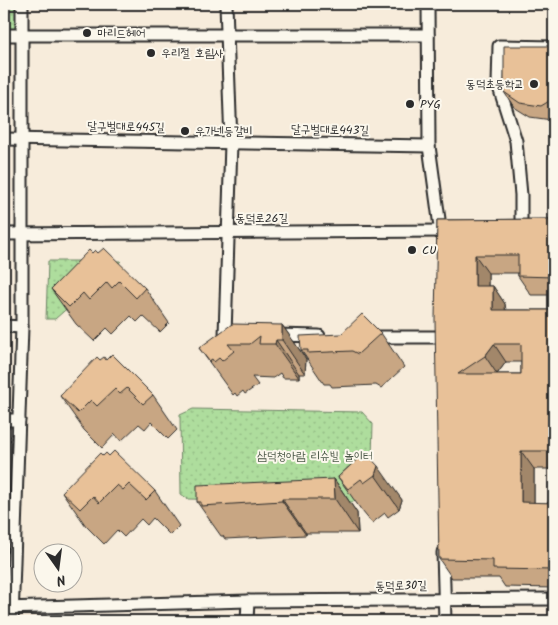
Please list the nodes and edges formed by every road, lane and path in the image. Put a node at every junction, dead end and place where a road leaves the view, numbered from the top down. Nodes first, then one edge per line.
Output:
1 (22, 4) edge
2 (226, 4) edge
3 (428, 4) edge
4 (4, 35) edge
5 (22, 35) junction
6 (428, 35) junction
7 (227, 36) junction
8 (554, 48) edge
9 (4, 139) edge
10 (21, 139) junction
11 (231, 143) junction
12 (429, 146) junction
13 (520, 230) edge
14 (442, 231) junction
15 (461, 231) edge
16 (230, 232) junction
17 (4, 234) edge
18 (21, 234) junction
19 (441, 250) edge
20 (4, 326) edge
21 (22, 327) junction
22 (244, 335) edge
23 (264, 335) edge
24 (333, 336) edge
25 (352, 336) edge
26 (441, 338) edge
27 (4, 420) edge
28 (19, 420) junction
29 (443, 541) edge
30 (444, 599) junction
31 (554, 600) edge
32 (248, 602) junction
33 (8, 608) edge
34 (12, 621) edge
35 (247, 621) edge
36 (445, 621) edge

1 - 5 street
2 - 7 street
3 - 6 street
4 - 5 street
5 - 7 street
5 - 10 street
6 - 7 street
6 - 12 street
7 - 11 street
8 - 13 street
9 - 10 street, 달구벌대로445길
10 - 11 street, 달구벌대로445길
10 - 18 street
11 - 12 street, 달구벌대로443길
11 - 16 street
12 - 14 street
14 - 15 street, 동덕로26길
14 - 16 street, 동덕로26길
14 - 19 street
16 - 18 street, 동덕로26길
16 - 22 street
17 - 18 street, 동덕로26길
18 - 21 street
20 - 21 street
21 - 28 street
23 - 24 street
25 - 26 street
27 - 28 street
28 - 33 street
29 - 30 street
30 - 31 street, 동덕로30길
30 - 32 street, 동덕로30길
30 - 36 street
32 - 33 street, 동덕로30길
32 - 35 street
33 - 34 street

